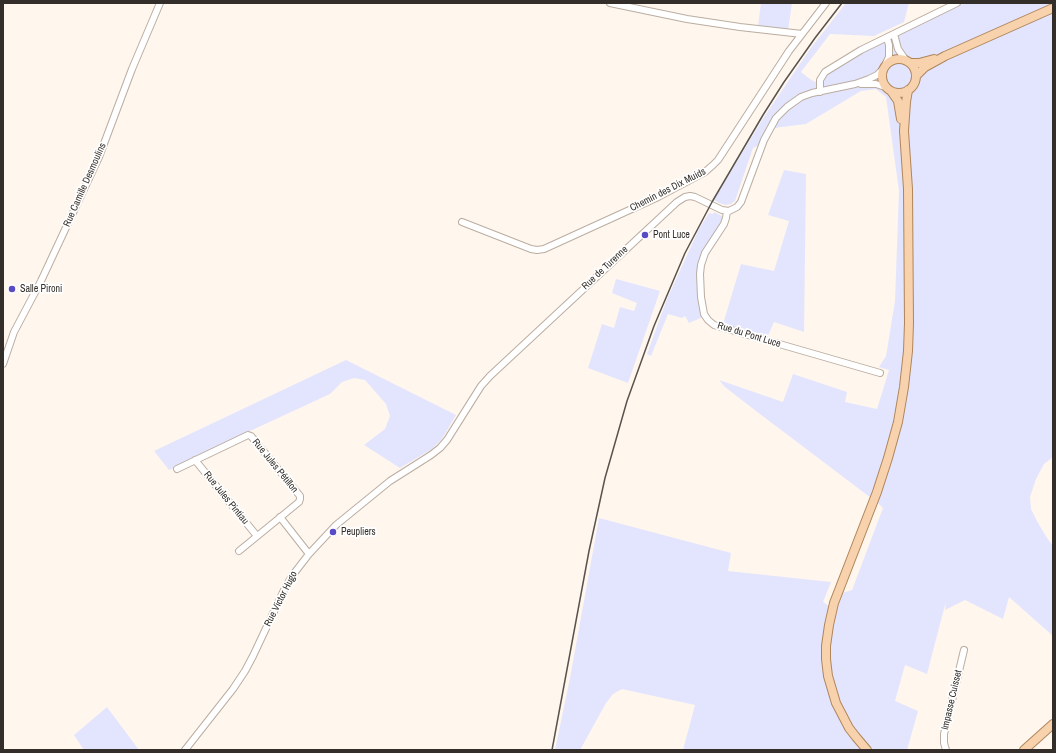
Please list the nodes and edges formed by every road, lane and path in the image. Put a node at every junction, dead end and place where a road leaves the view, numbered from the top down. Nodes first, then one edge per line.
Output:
1 (160, 3) edge
2 (610, 3) edge
3 (826, 3) edge
4 (957, 3) edge
5 (948, 5) edge
6 (1053, 8) edge
7 (802, 34) junction
8 (894, 34) junction
9 (887, 38) junction
10 (945, 56) junction
11 (908, 61) junction
12 (884, 67) junction
13 (916, 76) junction
14 (855, 84) junction
15 (888, 89) junction
16 (908, 90) junction
17 (820, 92) junction
18 (904, 131) junction
19 (684, 183) junction
20 (688, 196) junction
21 (727, 211) junction
22 (462, 222) dead end
23 (3, 364) edge
24 (880, 374) dead end
25 (196, 460) junction
26 (177, 469) dead end
27 (404, 471) joint
28 (280, 517) junction
29 (257, 536) junction
30 (239, 551) dead end
31 (309, 554) junction
32 (964, 650) dead end
33 (1053, 724) edge
34 (185, 750) edge
35 (866, 750) edge
36 (946, 750) edge
37 (1024, 750) edge

1 - 23 street, Rue Camille Desmoulins
2 - 7 street
3 - 7 street, Chemin des Dix Muids
4 - 5 street
5 - 8 street
6 - 10 main road
7 - 19 street, Chemin des Dix Muids
8 - 9 street
8 - 11 street
9 - 12 street
9 - 17 street
10 - 11 main road
10 - 13 main road
11 - 12 main road
11 - 13 main road
12 - 14 street
12 - 15 main road
13 - 16 main road
14 - 15 street
14 - 17 street
15 - 16 main road
15 - 18 main road
16 - 18 main road
17 - 21 street
18 - 35 main road
19 - 20 street
19 - 22 street, Chemin des Dix Muids
20 - 21 street
20 - 27 street, Rue de Turenne
21 - 24 street, Rue du Pont Luce
25 - 26 street
25 - 28 street, Rue Jules Pétillon
25 - 29 street, Rue Jules Pintiau
27 - 31 street, Rue Victor Hugo
28 - 29 street
28 - 31 street
29 - 30 street
31 - 34 street, Rue Victor Hugo
32 - 36 street, Impasse Cuisset
33 - 37 main road

